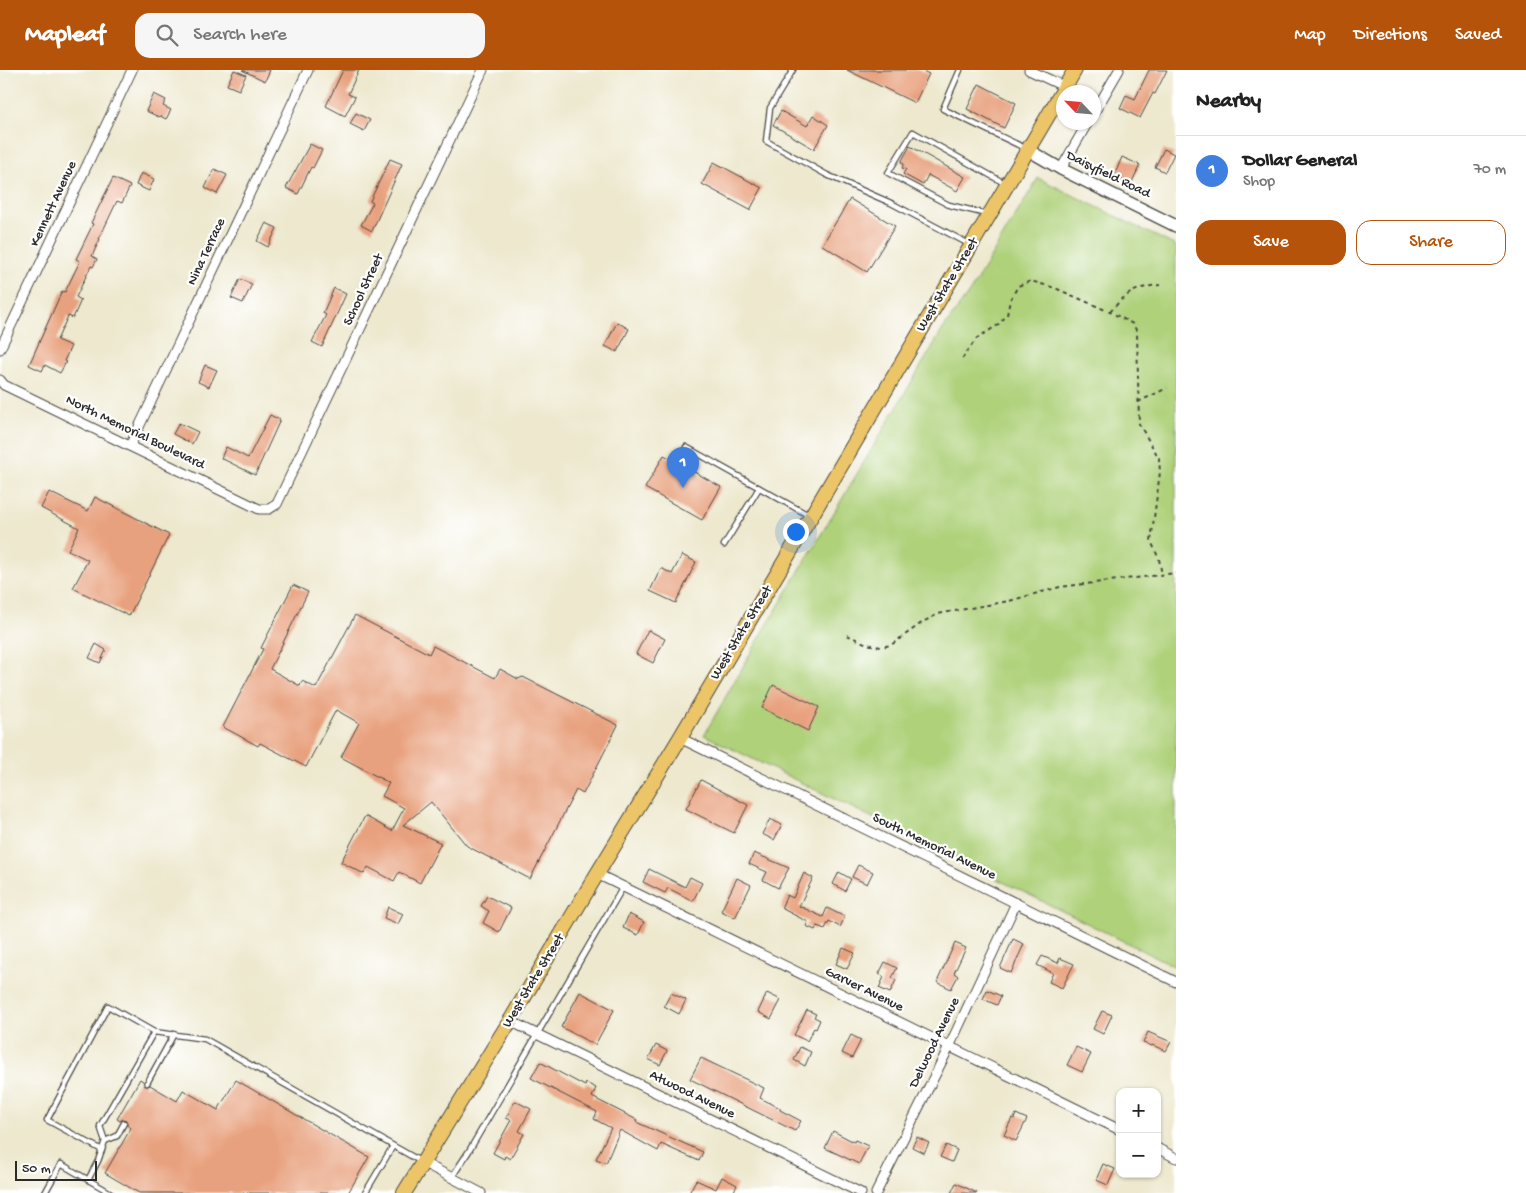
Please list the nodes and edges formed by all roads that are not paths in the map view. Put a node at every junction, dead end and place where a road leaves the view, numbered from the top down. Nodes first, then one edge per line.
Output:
1 (132, 70) edge
2 (308, 70) edge
3 (483, 70) edge
4 (793, 70) edge
5 (960, 70) edge
6 (1029, 70) edge
7 (1075, 70) edge
8 (1119, 70) edge
9 (1059, 85) edge
10 (1067, 85) edge
11 (1101, 101) edge
12 (1056, 103) edge
13 (1083, 130) edge
14 (1028, 150) junction
15 (1060, 169) junction
16 (1007, 185) junction
17 (990, 215) junction
18 (1176, 226) edge
19 (967, 243) dead end
20 (0, 350) edge
21 (0, 380) edge
22 (130, 446) junction
23 (686, 448) dead end
24 (759, 488) junction
25 (259, 509) joint
26 (811, 516) junction
27 (724, 545) dead end
28 (680, 738) junction
29 (597, 874) junction
30 (623, 886) junction
31 (1016, 903) junction
32 (1176, 982) edge
33 (510, 1021) junction
34 (154, 1032) junction
35 (174, 1034) junction
36 (536, 1034) junction
37 (949, 1047) junction
38 (147, 1083) dead end
39 (124, 1123) dead end
40 (1116, 1128) edge
41 (105, 1141) junction
42 (393, 1146) junction
43 (102, 1150) junction
44 (1161, 1150) edge
45 (1176, 1158) edge
46 (422, 1162) junction
47 (451, 1178) junction
48 (88, 1180) junction
49 (469, 1190) edge
50 (45, 1193) edge
51 (110, 1193) edge
52 (365, 1193) edge
53 (404, 1193) edge
54 (482, 1193) edge
55 (861, 1193) edge
56 (876, 1193) edge

1 - 20 street, Kennett Avenue
2 - 22 street, Nina Terrace
3 - 25 street, School Street
4 - 19 lane
5 - 14 lane
6 - 9 street
7 - 10 main road, West State Street
8 - 11 street
12 - 14 main road, West State Street
13 - 15 street
14 - 15 street, Daisyfield Road
14 - 16 main road, West State Street
15 - 18 street, Daisyfield Road
16 - 17 main road, West State Street
16 - 17 lane
17 - 26 main road, West State Street
21 - 22 street, North Memorial Boulevard
22 - 25 street, North Memorial Boulevard
23 - 24 lane
24 - 26 lane
24 - 27 lane
26 - 28 main road, West State Street
28 - 29 main road, West State Street
28 - 31 street, South Memorial Avenue
29 - 30 street, Garver Avenue
29 - 33 main road, West State Street
30 - 36 lane
30 - 37 street, Garver Avenue
31 - 32 street, South Memorial Avenue
31 - 37 street, Delwood Avenue
33 - 36 street, Atwood Avenue
33 - 46 main road, West State Street
34 - 35 lane
34 - 41 lane
34 - 43 lane
35 - 38 lane
35 - 42 lane
36 - 47 lane
36 - 55 street, Atwood Avenue
37 - 40 street, Garver Avenue
37 - 56 street, Delwood Avenue
39 - 41 lane
41 - 43 lane
42 - 46 lane
42 - 52 lane
43 - 48 lane
44 - 45 street
46 - 47 street
46 - 53 main road, West State Street
47 - 49 street
48 - 50 lane
48 - 51 lane
49 - 54 street

